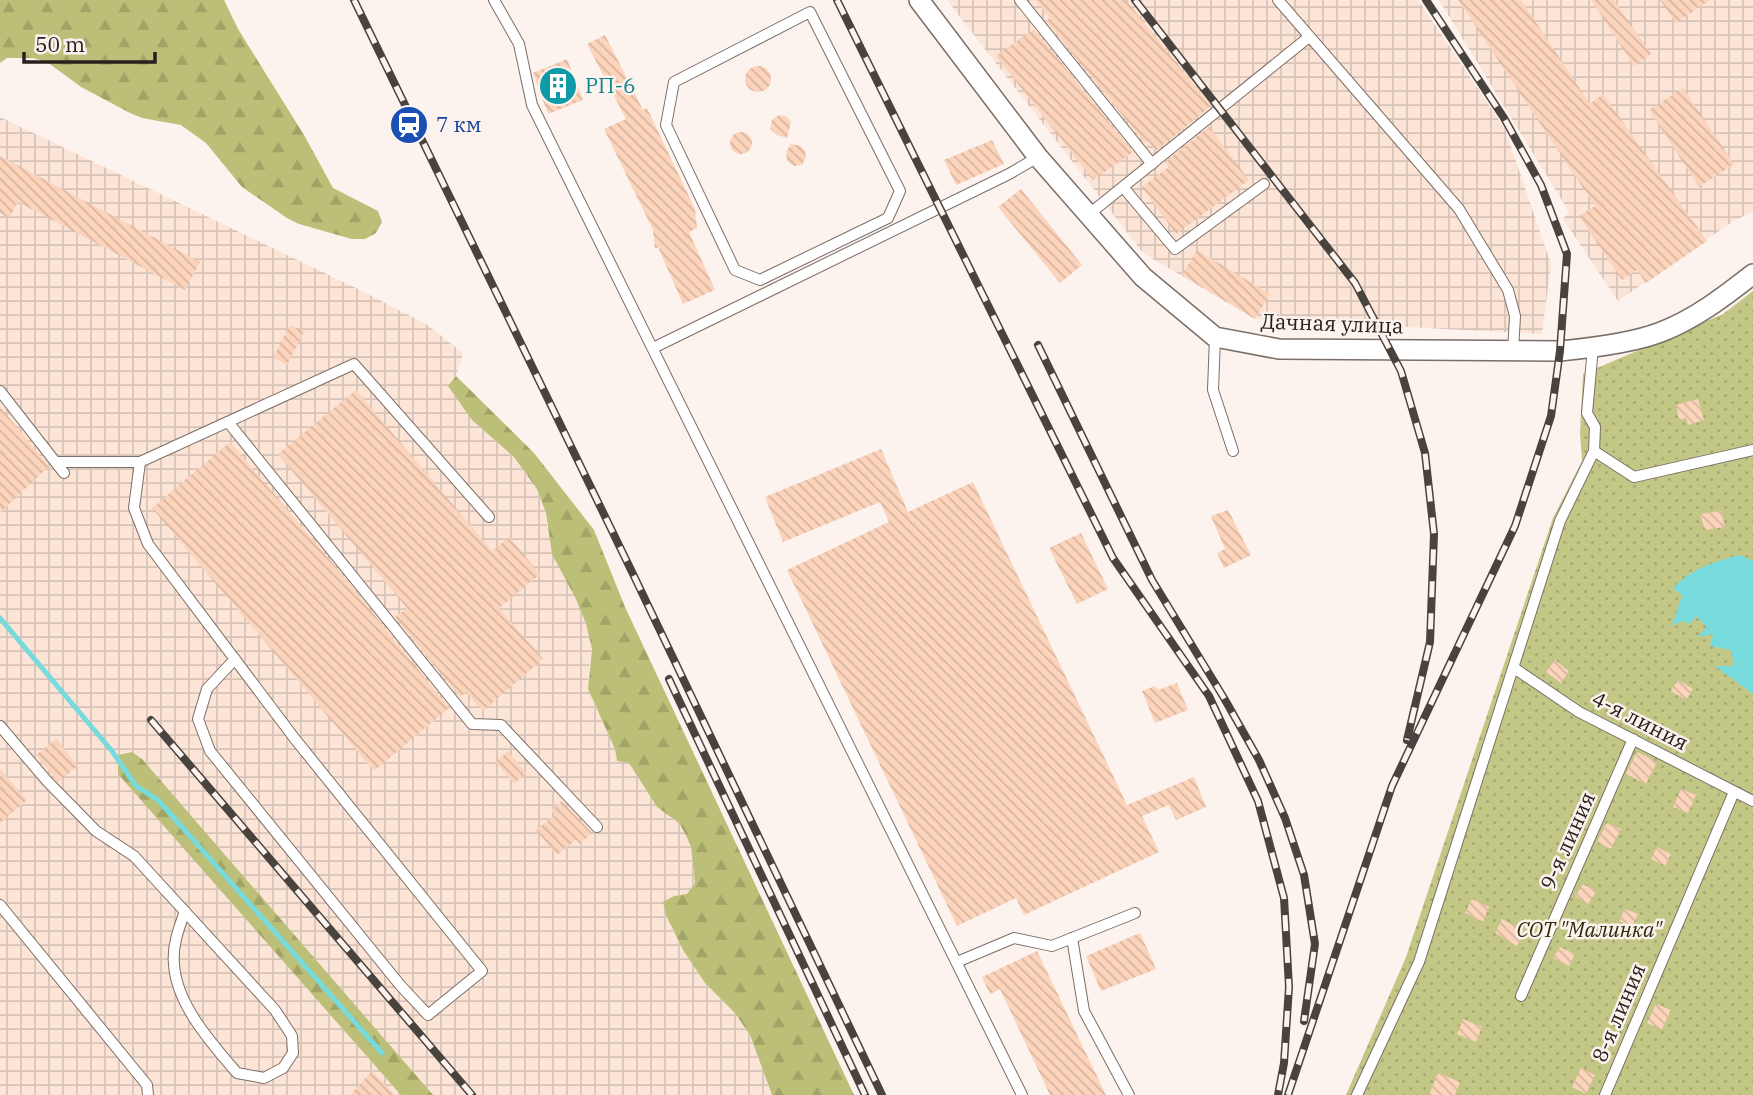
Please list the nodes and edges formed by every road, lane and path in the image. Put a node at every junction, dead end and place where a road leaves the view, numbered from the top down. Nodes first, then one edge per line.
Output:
1 (494, 0) edge
2 (919, 0) edge
3 (1020, 0) edge
4 (1278, 0) edge
5 (1309, 37) junction
6 (1038, 157) junction
7 (1152, 164) junction
8 (1264, 184) dead end
9 (1123, 187) junction
10 (1088, 215) junction
11 (888, 218) joint
12 (1753, 274) edge
13 (1215, 337) junction
14 (1593, 347) junction
15 (653, 348) junction
16 (1513, 351) junction
17 (0, 391) edge
18 (228, 422) junction
19 (1753, 450) edge
20 (1233, 451) dead end
21 (1594, 451) junction
22 (56, 462) junction
23 (140, 462) junction
24 (64, 473) dead end
25 (489, 517) dead end
26 (235, 659) junction
27 (1514, 668) junction
28 (0, 726) edge
29 (1633, 740) junction
30 (1734, 792) junction
31 (1753, 801) edge
32 (597, 827) dead end
33 (0, 905) edge
34 (185, 911) junction
35 (1135, 913) dead end
36 (1072, 938) junction
37 (957, 962) junction
38 (1521, 996) dead end
39 (148, 1095) edge
40 (1022, 1095) edge
41 (1129, 1095) edge
42 (1357, 1095) edge
43 (1605, 1095) edge

1 - 15 lane
2 - 6 street, Дачная улица
3 - 7 lane
4 - 5 lane
5 - 7 lane
5 - 16 lane
6 - 10 street, Дачная улица
6 - 15 lane
7 - 9 lane
8 - 9 lane
9 - 10 lane
10 - 13 street, Дачная улица
11 - 11 lane
12 - 14 street, Дачная улица
13 - 16 street, Дачная улица
13 - 20 lane
14 - 16 street, Дачная улица
14 - 21 lane
15 - 37 lane
17 - 22 lane
18 - 23 lane
18 - 25 lane
18 - 32 lane
19 - 21 lane
21 - 27 lane
22 - 23 lane
22 - 24 lane
23 - 26 lane
26 - 26 lane
27 - 29 lane, 4-я линия
27 - 42 lane
28 - 34 lane
29 - 30 lane, 4-я линия
29 - 38 lane, 9-я линия
30 - 31 lane, 4-я линия
30 - 43 lane, 8-я линия
33 - 39 lane
34 - 34 lane
35 - 36 lane
36 - 37 lane
36 - 41 lane
37 - 40 lane

